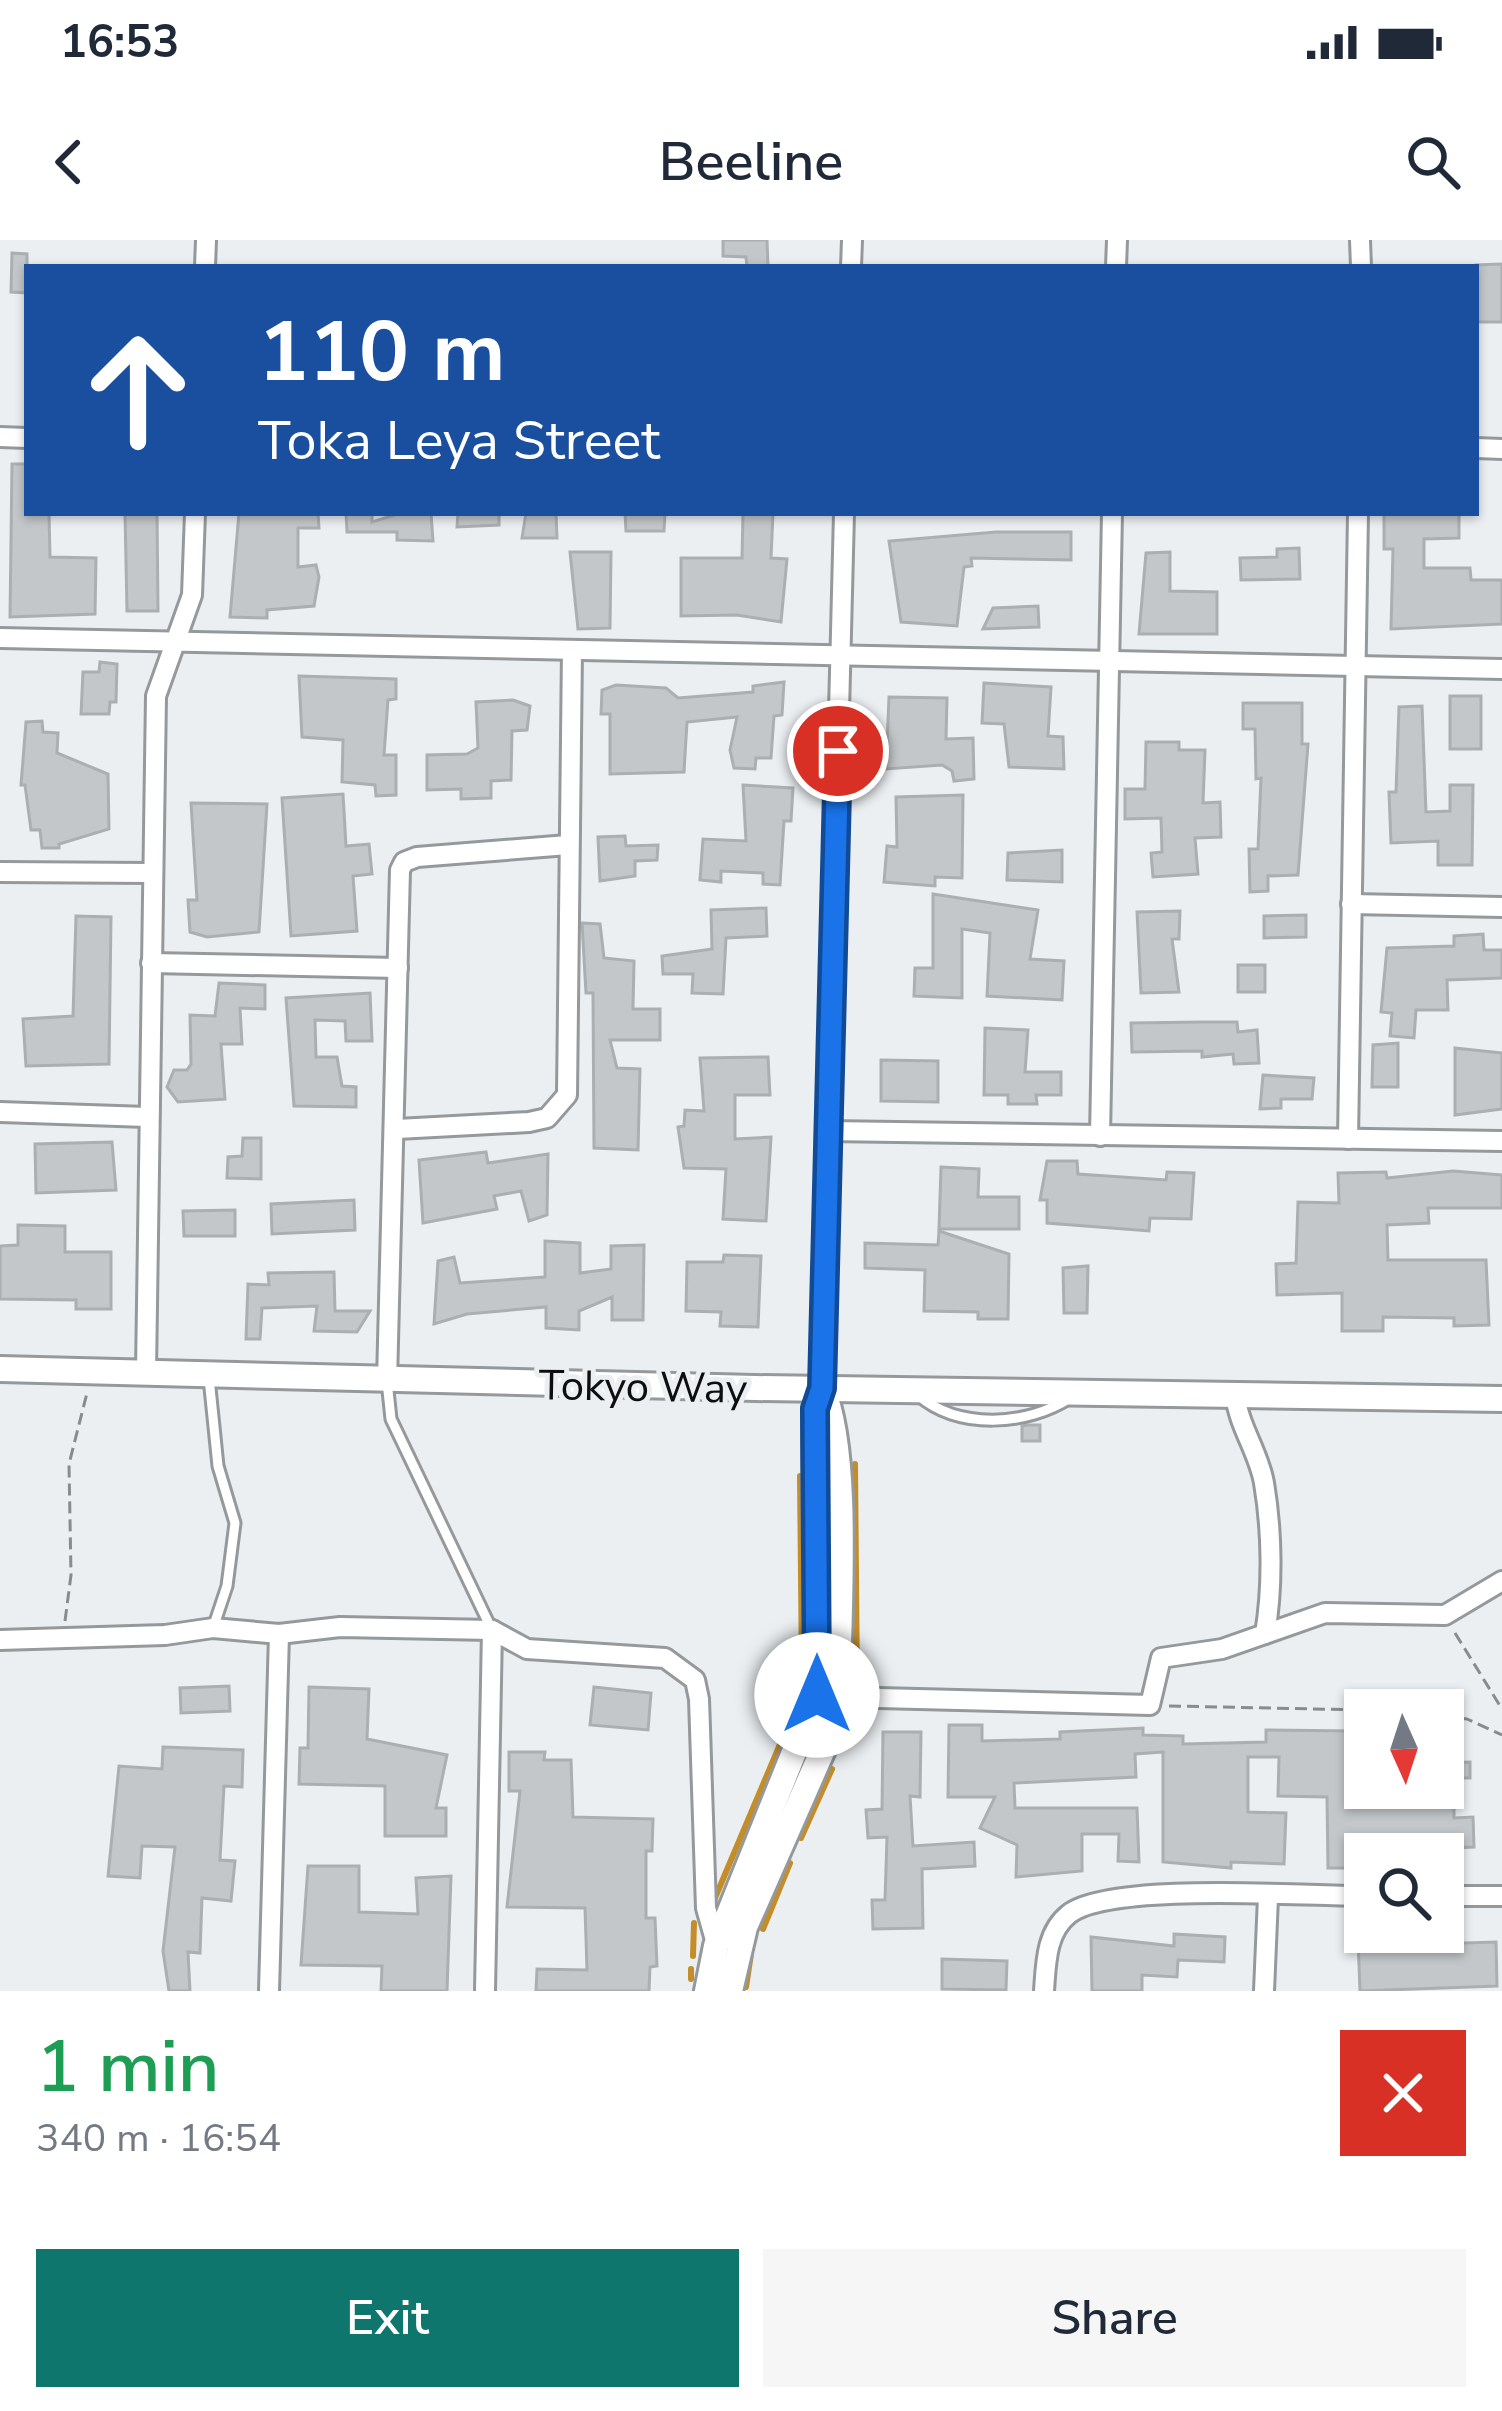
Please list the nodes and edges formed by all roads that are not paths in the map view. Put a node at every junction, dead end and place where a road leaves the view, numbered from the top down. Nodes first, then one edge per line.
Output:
1 (195, 516) edge
2 (844, 516) edge
3 (1112, 516) edge
4 (1358, 516) edge
5 (0, 638) edge
6 (177, 639) junction
7 (572, 650) junction
8 (1109, 658) junction
9 (841, 659) junction
10 (1354, 668) junction
11 (1502, 669) edge
12 (568, 844) junction
13 (0, 872) edge
14 (151, 873) junction
15 (1351, 904) junction
16 (1502, 907) edge
17 (151, 963) junction
18 (398, 968) junction
19 (0, 1112) edge
20 (147, 1117) junction
21 (398, 1129) junction
22 (827, 1131) junction
23 (1100, 1136) junction
24 (1348, 1138) junction
25 (1502, 1141) edge
26 (0, 1369) edge
27 (146, 1372) junction
28 (208, 1373) junction
29 (387, 1381) junction
30 (897, 1387) junction
31 (755, 1388) junction
32 (822, 1388) junction
33 (1235, 1395) junction
34 (1502, 1399) edge
35 (814, 1445) junction
36 (837, 1466) junction
37 (1502, 1581) edge
38 (213, 1628) junction
39 (492, 1630) junction
40 (279, 1634) junction
41 (1265, 1634) junction
42 (0, 1640) edge
43 (838, 1697) junction
44 (1344, 1896) edge
45 (1464, 1896) edge
46 (1268, 1897) junction
47 (1502, 1897) edge
48 (725, 1952) junction
49 (269, 1991) edge
50 (485, 1991) edge
51 (707, 1991) edge
52 (730, 1991) edge
53 (1044, 1991) edge
54 (1264, 1991) edge

1 - 6 street
2 - 9 street
3 - 8 street
4 - 10 street
5 - 6 street
6 - 7 street
6 - 14 street
7 - 9 street
7 - 12 street
8 - 9 street
8 - 10 street
8 - 23 street
9 - 22 street
10 - 11 street
10 - 15 street
12 - 18 street
12 - 21 street
13 - 14 street
14 - 17 street
15 - 16 street
15 - 24 street
17 - 18 street
17 - 20 street
18 - 21 street
19 - 20 street
20 - 27 street
21 - 29 street
22 - 23 street
22 - 32 street
23 - 24 street
24 - 25 street
26 - 27 main road, Tokyo Way
27 - 28 main road, Tokyo Way
28 - 29 main road, Tokyo Way
28 - 38 lane
29 - 31 main road, Tokyo Way
29 - 39 lane
30 - 32 main road, Tokyo Way
30 - 33 main road, Tokyo Way
30 - 36 main road
31 - 32 main road, Tokyo Way
31 - 35 main road
32 - 35 main road
32 - 36 main road
33 - 34 main road, Tokyo Way
33 - 41 street
35 - 48 main road
36 - 43 main road
37 - 41 street
38 - 40 street
38 - 42 street
39 - 40 street
39 - 48 street
39 - 50 street
40 - 49 street
41 - 43 street
43 - 48 main road
44 - 46 street
45 - 47 street
46 - 53 street
46 - 54 street
48 - 51 main road
48 - 52 main road

